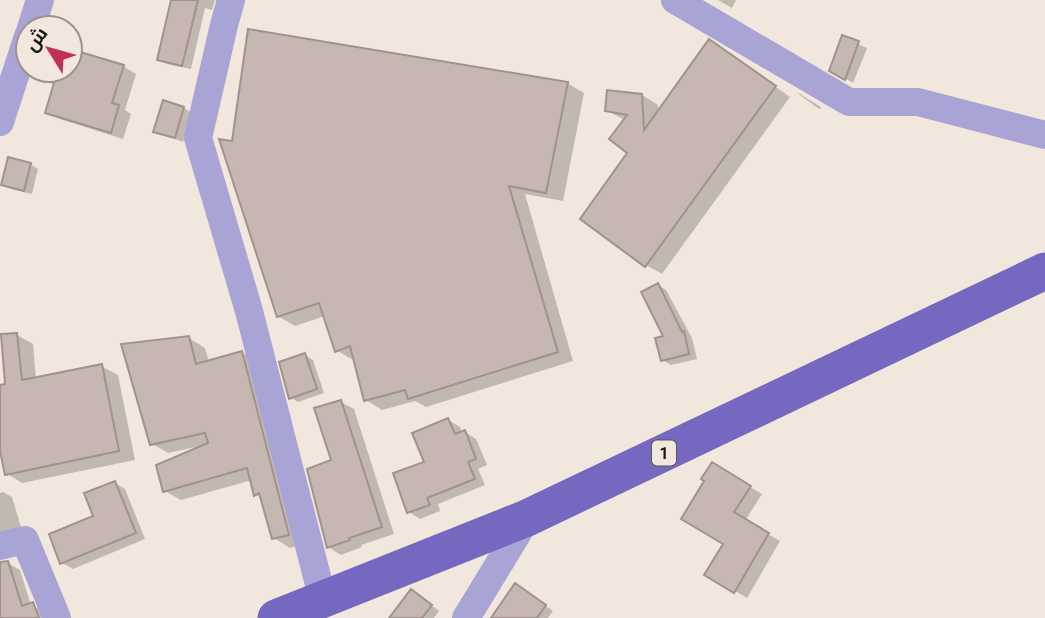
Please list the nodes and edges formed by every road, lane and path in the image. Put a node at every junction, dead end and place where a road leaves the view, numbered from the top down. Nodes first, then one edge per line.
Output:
1 (232, 0) edge
2 (676, 0) edge
3 (14, 79) edge
4 (0, 122) edge
5 (1045, 135) edge
6 (1045, 271) edge
7 (527, 518) junction
8 (0, 546) edge
9 (323, 600) junction
10 (57, 618) edge
11 (276, 618) edge
12 (466, 618) edge

1 - 9 street
2 - 5 street
3 - 4 street
6 - 7 main road, 1
7 - 9 main road, 1
7 - 12 street
8 - 10 street
9 - 11 main road, 1

